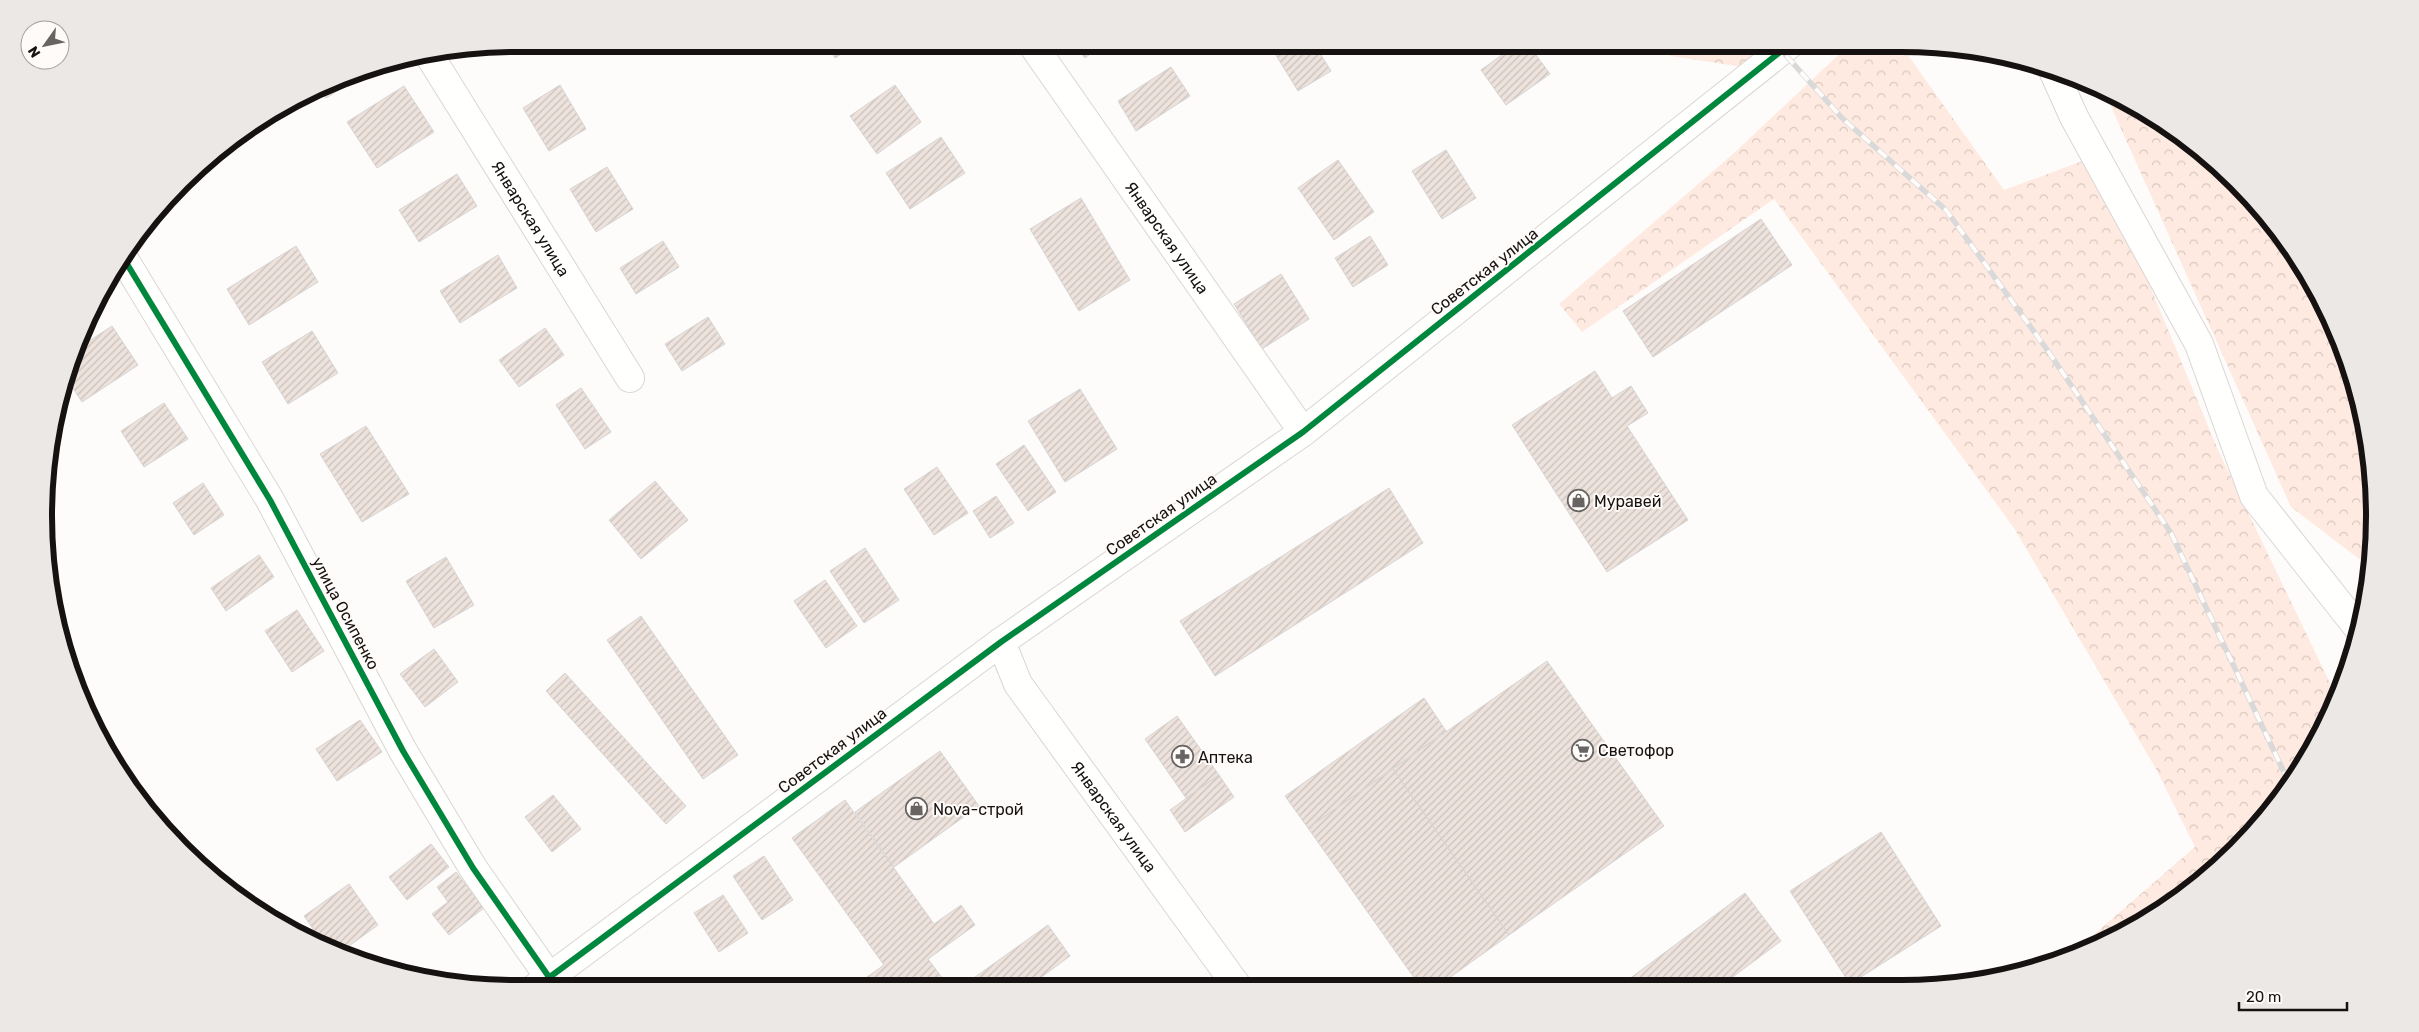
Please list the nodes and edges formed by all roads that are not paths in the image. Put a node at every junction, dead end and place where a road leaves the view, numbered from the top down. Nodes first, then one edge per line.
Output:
1 (1038, 52) edge
2 (1780, 52) edge
3 (432, 60) edge
4 (2057, 79) edge
5 (127, 264) edge
6 (630, 378) dead end
7 (1303, 432) junction
8 (2354, 623) edge
9 (1000, 642) junction
10 (540, 980) edge
11 (546, 980) edge
12 (1233, 980) edge

1 - 7 street, Январская улица
2 - 7 street, Советская улица
3 - 6 street, Январская улица
4 - 8 street
5 - 10 street, улица Осипенко
7 - 9 street, Советская улица
9 - 11 street, Советская улица
9 - 12 street, Январская улица

